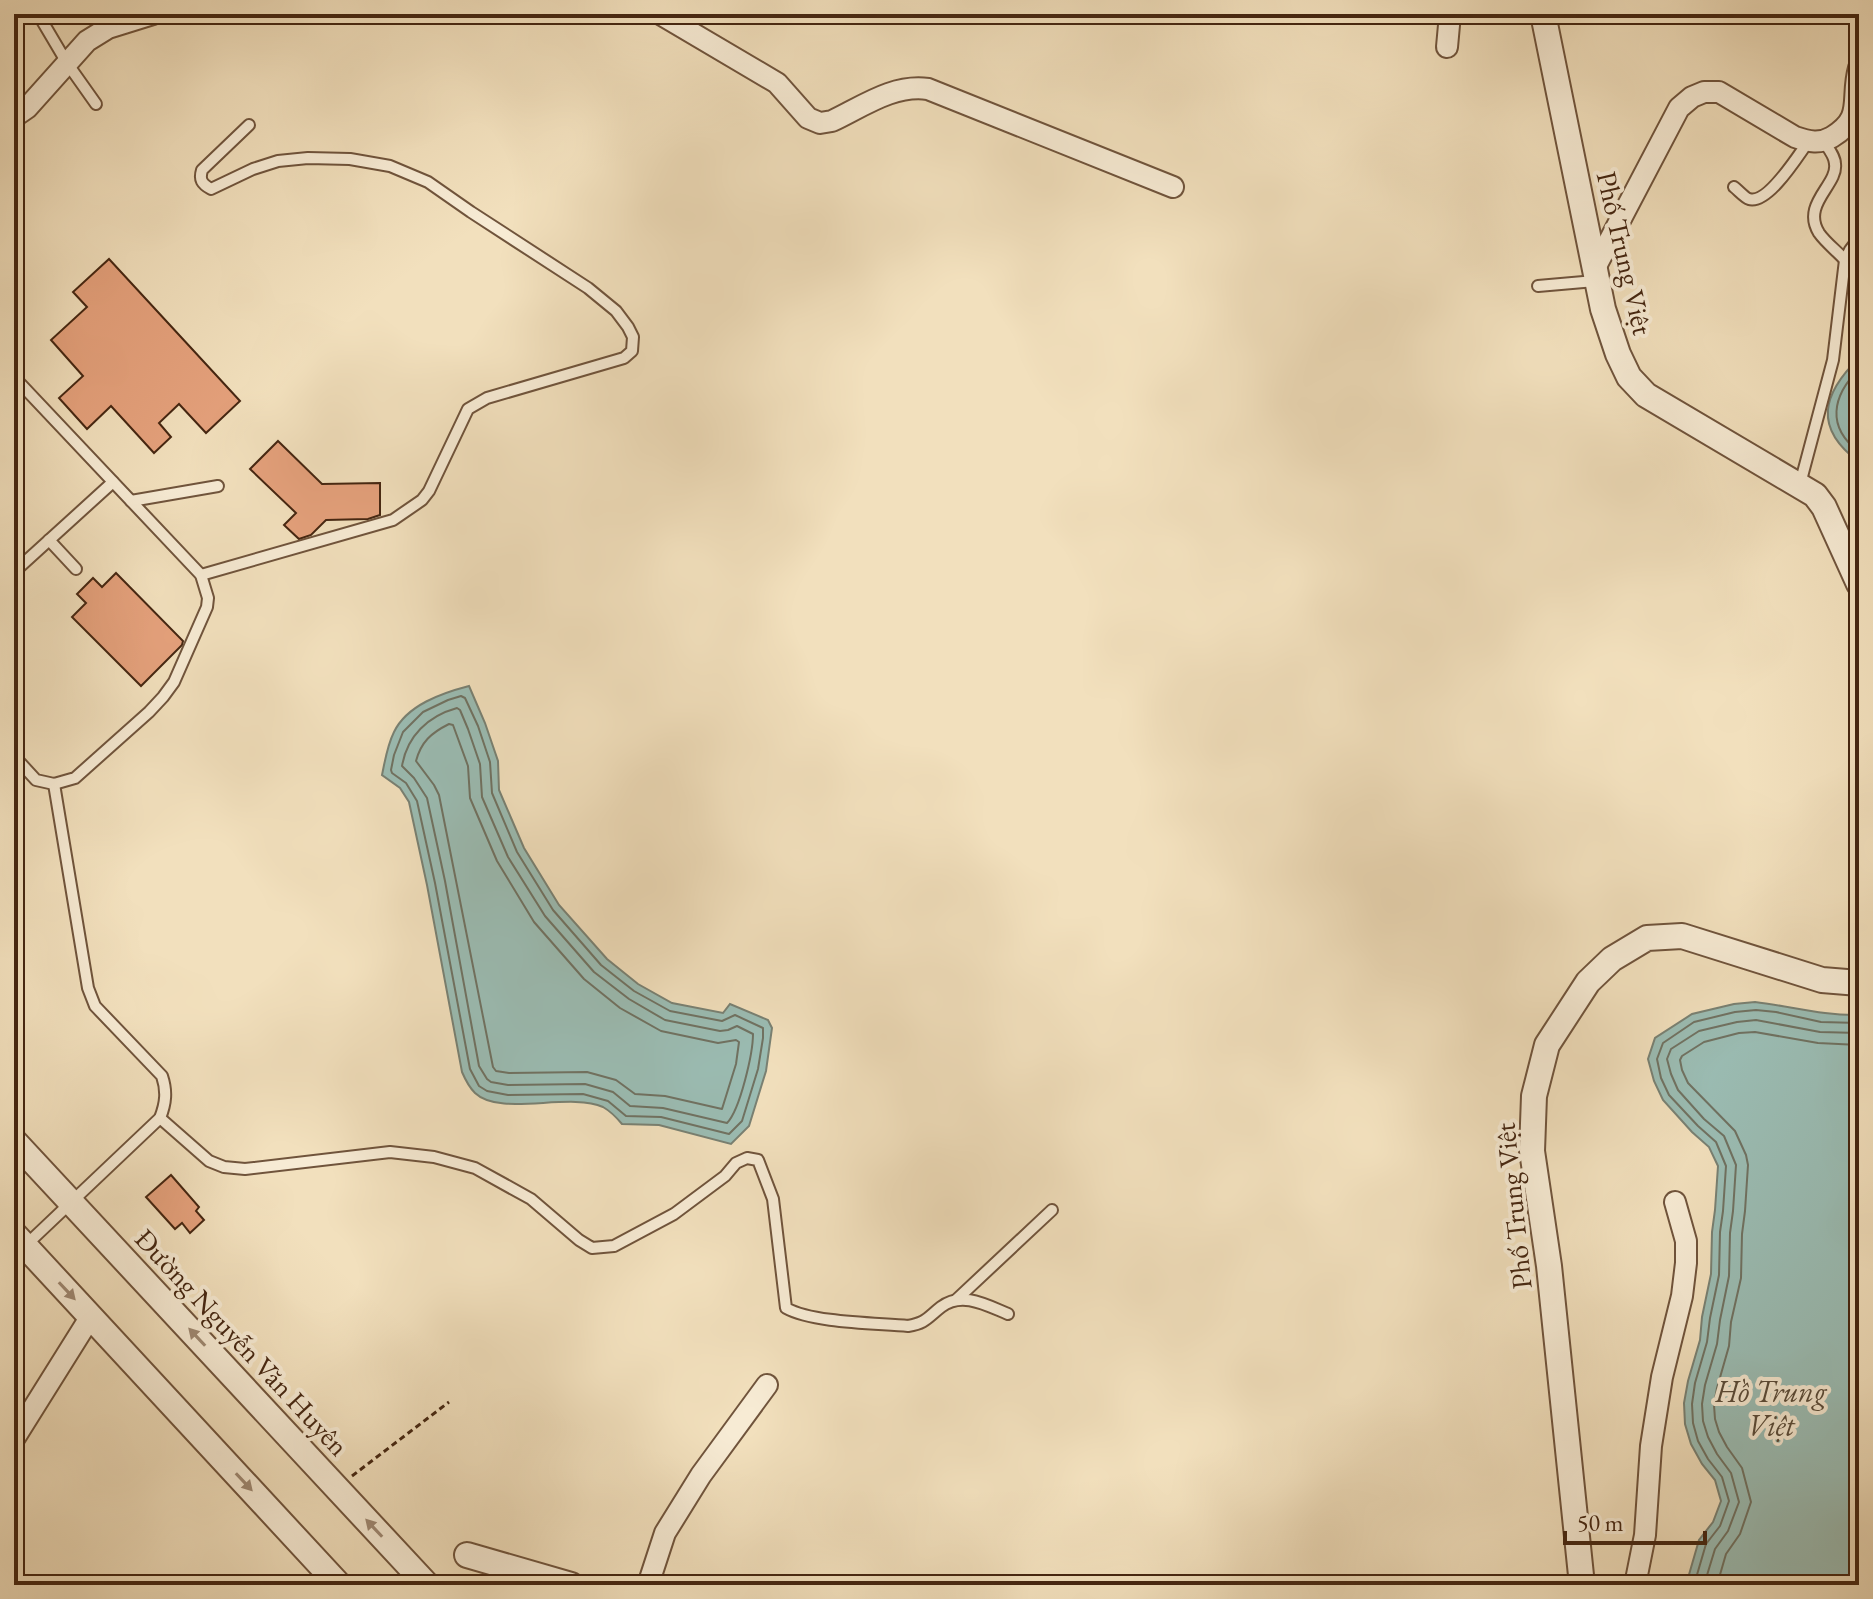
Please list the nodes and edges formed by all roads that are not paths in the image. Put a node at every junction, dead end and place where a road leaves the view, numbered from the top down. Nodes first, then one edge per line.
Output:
1 (38, 14) edge
2 (153, 14) edge
3 (660, 14) edge
4 (1450, 14) edge
5 (1543, 14) edge
6 (1447, 47) dead end
7 (67, 63) junction
8 (1859, 68) edge
9 (96, 104) dead end
10 (14, 117) edge
11 (249, 125) dead end
12 (1816, 142) junction
13 (1173, 187) dead end
14 (1734, 187) dead end
15 (1859, 238) edge
16 (1845, 260) junction
17 (1595, 276) junction
18 (1538, 286) dead end
19 (14, 377) edge
20 (113, 482) junction
21 (1800, 484) junction
22 (218, 486) dead end
23 (131, 501) junction
24 (49, 540) junction
25 (76, 569) dead end
26 (14, 572) edge
27 (201, 575) junction
28 (1859, 584) edge
29 (14, 756) edge
30 (54, 784) junction
31 (1859, 983) edge
32 (160, 1118) junction
33 (14, 1141) edge
34 (71, 1202) junction
35 (1675, 1202) dead end
36 (1052, 1210) dead end
37 (20, 1240) edge
38 (956, 1300) junction
39 (1008, 1314) dead end
40 (91, 1316) junction
41 (767, 1385) dead end
42 (14, 1439) edge
43 (467, 1555) dead end
44 (339, 1585) edge
45 (427, 1585) edge
46 (571, 1585) edge
47 (648, 1585) edge
48 (1582, 1585) edge
49 (1635, 1585) edge

1 - 7 lane
2 - 7 street
3 - 13 street
4 - 6 street
5 - 17 street, Phố Trung Việt
7 - 9 lane
7 - 10 street
8 - 12 street
11 - 27 lane
12 - 14 lane
12 - 16 lane
12 - 17 street
15 - 16 lane
16 - 21 lane
17 - 18 lane
17 - 21 street, Phố Trung Việt
19 - 20 lane
20 - 23 lane
20 - 24 lane
21 - 28 street, Phố Trung Việt
22 - 23 lane
23 - 27 lane
24 - 25 lane
24 - 26 lane
27 - 30 lane
29 - 30 lane
30 - 32 lane
31 - 48 street, Phố Trung Việt
32 - 34 lane
32 - 38 lane
33 - 34 street, Đường Nguyễn Văn Huyên
34 - 37 lane
45 -> 34 street, Đường Nguyễn Văn Huyên
35 - 49 street
36 - 38 lane
37 -> 40 street
38 - 39 lane
40 - 42 street
40 -> 44 street
41 - 47 street
43 - 46 street

